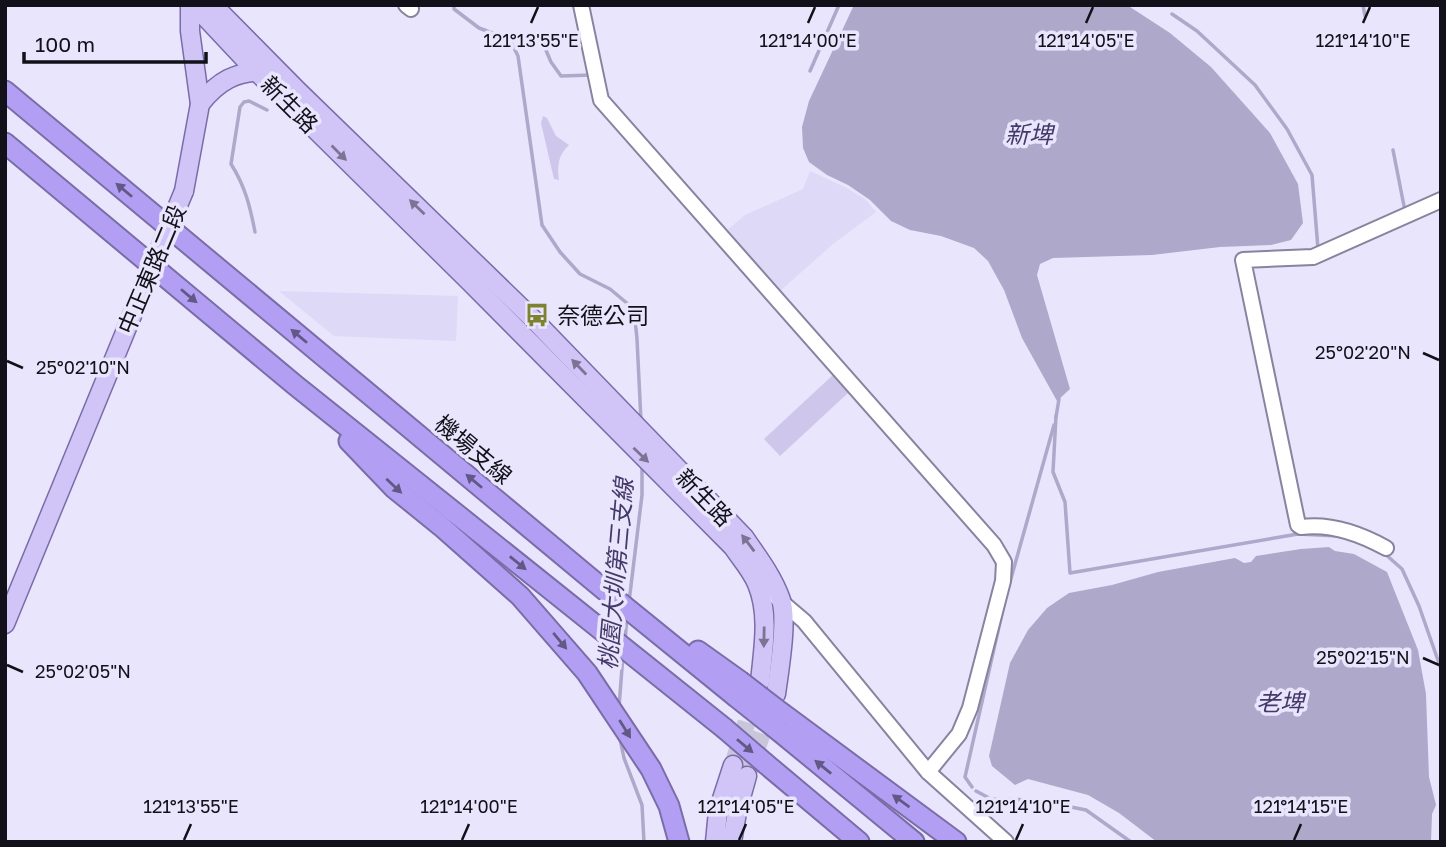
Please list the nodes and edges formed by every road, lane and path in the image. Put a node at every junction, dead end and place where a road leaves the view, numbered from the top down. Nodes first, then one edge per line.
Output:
1 (181, 5) edge
2 (192, 5) edge
3 (213, 5) edge
4 (581, 5) edge
5 (190, 31) junction
6 (276, 70) junction
7 (256, 71) junction
8 (5, 92) edge
9 (200, 104) junction
10 (5, 143) edge
11 (1441, 200) edge
12 (295, 385) junction
13 (620, 423) junction
14 (670, 472) junction
15 (1386, 548) dead end
16 (756, 582) junction
17 (782, 602) junction
18 (5, 624) edge
19 (745, 686) junction
20 (776, 694) tunnel mouth
21 (781, 723) junction
22 (928, 772) junction
23 (679, 842) edge
24 (715, 842) edge
25 (732, 842) edge
26 (859, 842) edge
27 (914, 842) edge
28 (956, 842) edge
29 (1006, 842) edge

1 - 5 main road
2 - 5 main road
2 - 7 main road
3 - 6 main road
4 - 22 street
5 - 9 main road, 中正東路二段
6 - 7 main road, 新生路
13 -> 6 main road, 新生路
7 - 9 main road
7 -> 13 main road, 新生路
19 -> 8 highway, 機場支線
9 - 18 main road, 中正東路二段, bridge
10 -> 12 highway
11 - 15 street
12 -> 23 highway
12 -> 26 highway, bridge
13 - 14 main road, 新生路
14 - 16 main road, 新生路
17 -> 14 main road, 新生路
16 - 17 street
16 -> 19 main road, 新生路
17 - 20 main road, 新生路
17 - 22 street
19 - 21 highway, bridge
27 -> 21 highway
28 -> 21 highway
22 - 29 street
24 - 25 main road

